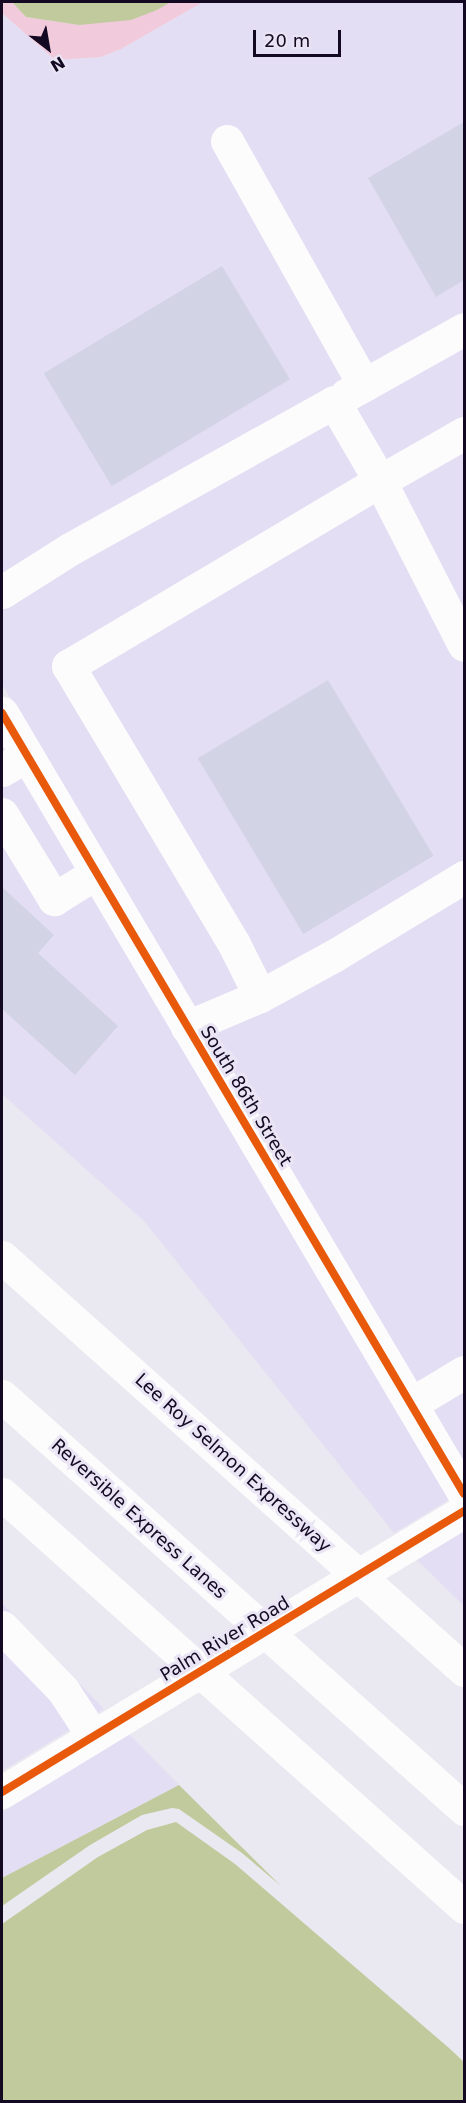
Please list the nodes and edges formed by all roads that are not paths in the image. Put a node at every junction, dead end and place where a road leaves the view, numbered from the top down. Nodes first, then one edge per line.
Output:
1 (227, 141) dead end
2 (465, 329) edge
3 (364, 385) junction
4 (334, 402) junction
5 (465, 433) edge
6 (380, 481) junction
7 (2, 592) edge
8 (465, 645) edge
9 (2, 713) edge
10 (14, 762) edge
11 (2, 814) edge
12 (96, 873) junction
13 (465, 877) edge
14 (260, 996) junction
15 (187, 1027) junction
16 (2, 1257) edge
17 (465, 1372) edge
18 (2, 1396) edge
19 (411, 1404) junction
20 (2, 1494) edge
21 (465, 1494) edge
22 (465, 1511) edge
23 (2, 1627) edge
24 (456, 1662) edge
25 (93, 1736) junction
26 (2, 1792) edge
27 (465, 1809) edge
28 (465, 1907) edge

1 - 3 main road
2 - 3 main road
3 - 4 main road
4 - 6 main road
4 - 7 main road
5 - 6 main road
6 - 8 main road
6 - 14 main road
9 - 10 main road, South 86th Street
10 - 12 main road, South 86th Street
11 - 12 main road
12 - 15 main road, South 86th Street
13 - 14 main road
14 - 15 main road
15 - 19 main road, South 86th Street
16 - 24 main road, Lee Roy Selmon Expressway
17 - 19 main road
18 - 27 main road, Reversible Express Lanes
19 - 21 main road, South 86th Street
20 - 28 main road
22 - 25 main road, Palm River Road
23 - 25 main road
25 - 26 main road, Palm River Road

